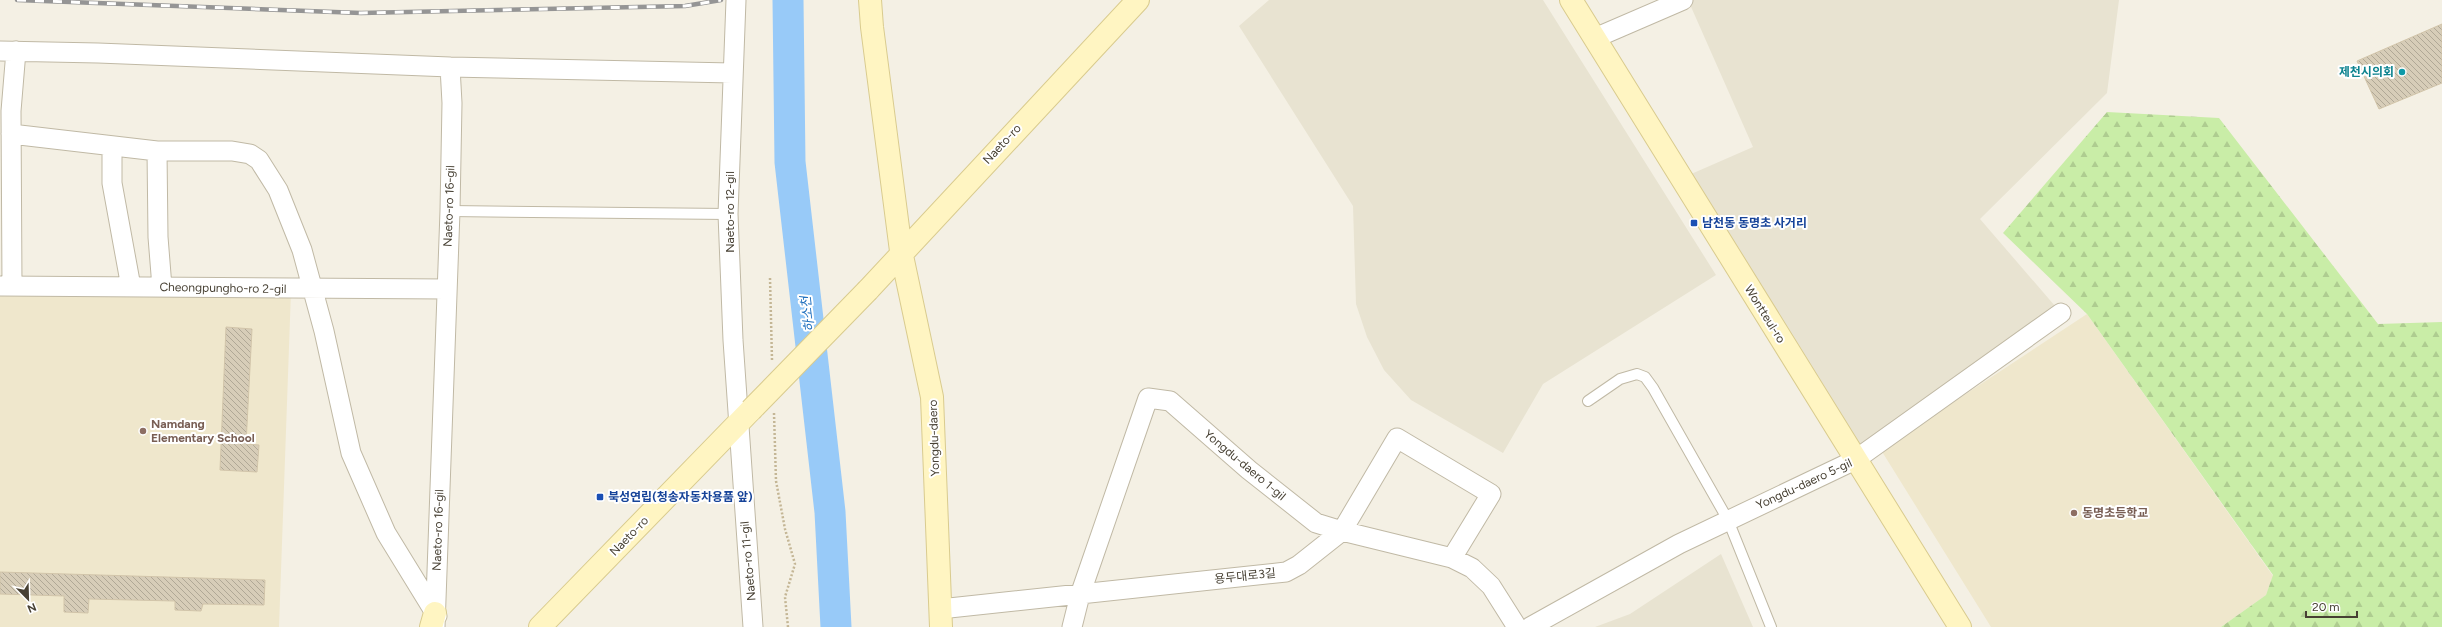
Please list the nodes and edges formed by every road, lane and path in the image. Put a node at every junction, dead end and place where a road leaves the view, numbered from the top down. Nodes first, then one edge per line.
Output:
1 (736, 0) edge
2 (870, 0) edge
3 (1138, 0) edge
4 (1571, 0) edge
5 (1683, 0) edge
6 (1595, 38) junction
7 (8, 51) edge
8 (450, 67) junction
9 (732, 73) junction
10 (11, 134) junction
11 (112, 146) junction
12 (158, 151) junction
13 (450, 211) junction
14 (728, 214) junction
15 (901, 251) junction
16 (770, 278) dead end
17 (6, 286) edge
18 (131, 287) junction
19 (162, 287) junction
20 (314, 288) junction
21 (447, 289) junction
22 (2062, 313) dead end
23 (773, 364) dead end
24 (1588, 401) dead end
25 (774, 411) dead end
26 (744, 417) junction
27 (1855, 460) junction
28 (1728, 520) junction
29 (1342, 531) junction
30 (1452, 558) junction
31 (1080, 595) junction
32 (940, 618) edge
33 (437, 624) edge
34 (540, 627) edge
35 (753, 627) edge
36 (788, 627) edge
37 (1072, 627) edge
38 (1517, 627) edge
39 (1530, 627) edge
40 (1772, 627) edge
41 (1960, 627) edge

1 - 9 street, Naeto-ro 12-gil
2 - 15 street, Yongdu-daero
3 - 15 street, Naeto-ro
4 - 6 street, Wontteul-ro
5 - 6 street
6 - 27 street, Wontteul-ro
7 - 8 street
7 - 10 street
8 - 9 street
8 - 13 street, Naeto-ro 16-gil
9 - 14 street, Naeto-ro 12-gil
10 - 11 street
10 - 17 street
11 - 12 street
11 - 18 street
12 - 19 street
12 - 20 street
13 - 14 lane
13 - 21 street, Naeto-ro 16-gil
14 - 26 street, Naeto-ro 12-gil
15 - 26 street, Naeto-ro, bridge
15 - 32 street, Yongdu-daero
16 - 23 path
17 - 18 street, Cheongpungho-ro 2-gil
18 - 19 street, Cheongpungho-ro 2-gil
19 - 20 street, Cheongpungho-ro 2-gil
20 - 21 street, Cheongpungho-ro 2-gil
20 - 33 street
21 - 33 street, Naeto-ro 16-gil
22 - 27 street, Yongdu-daero 5-gil
24 - 28 lane
25 - 36 path
26 - 34 street, Naeto-ro
26 - 35 street, Naeto-ro 11-gil
27 - 28 street, Yongdu-daero 5-gil
27 - 41 street, Wontteul-ro
28 - 39 street, Yongdu-daero 5-gil
28 - 40 lane
29 - 30 street, Yongdu-daero 1-gil
29 - 30 street, 용두대로3길
29 - 31 street, 용두대로3길
29 - 31 street, Yongdu-daero 1-gil
30 - 38 street, Yongdu-daero 1-gil
31 - 32 street, 용두대로3길
31 - 37 street

